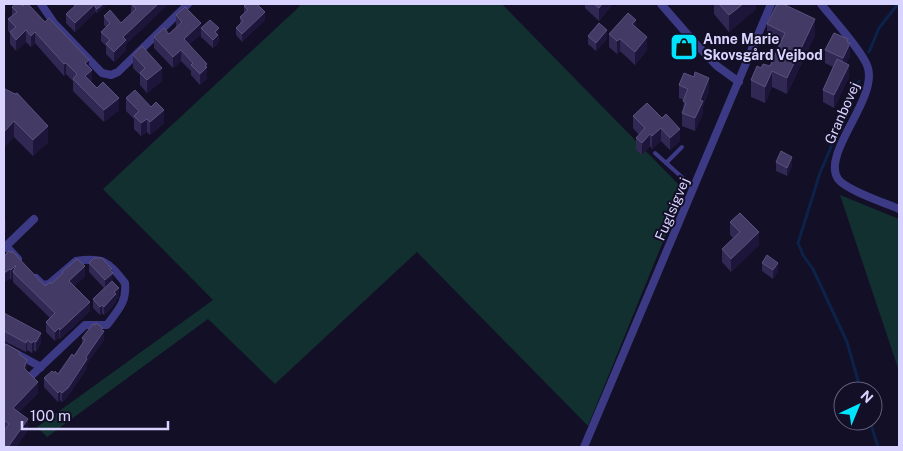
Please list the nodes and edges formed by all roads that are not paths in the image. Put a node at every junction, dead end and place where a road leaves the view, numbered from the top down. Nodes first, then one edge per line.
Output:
1 (41, 4) edge
2 (188, 4) edge
3 (661, 4) edge
4 (770, 4) edge
5 (821, 4) edge
6 (739, 82) junction
7 (682, 147) dead end
8 (655, 153) dead end
9 (666, 163) junction
10 (694, 188) junction
11 (899, 209) edge
12 (34, 219) dead end
13 (5, 247) edge
14 (4, 347) edge
15 (41, 367) junction
16 (30, 377) edge
17 (584, 447) edge

1 - 2 street
3 - 6 street
4 - 6 street, Fuglsigvej
5 - 11 street, Granbovej
6 - 10 street, Fuglsigvej
7 - 9 lane
8 - 9 lane
9 - 10 lane
10 - 17 street, Fuglsigvej
12 - 13 street
13 - 15 street
14 - 15 street
15 - 16 street

